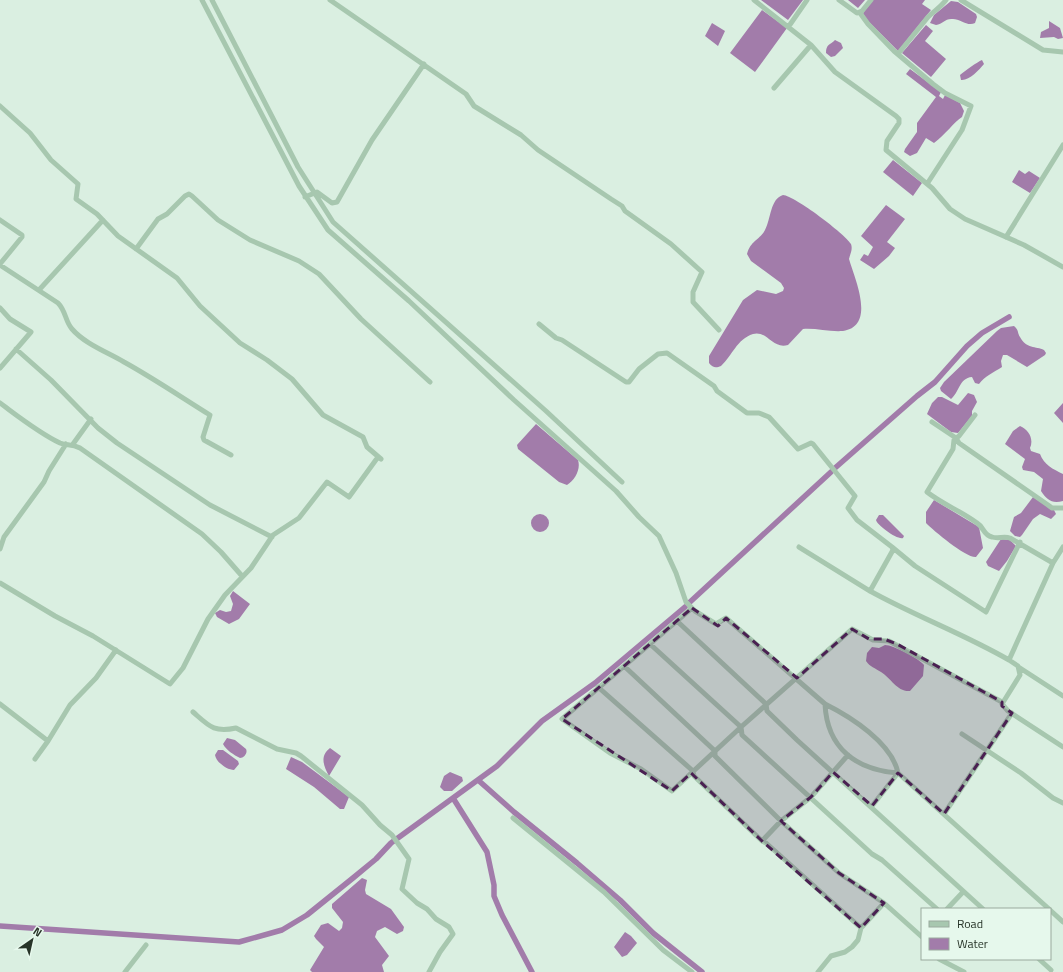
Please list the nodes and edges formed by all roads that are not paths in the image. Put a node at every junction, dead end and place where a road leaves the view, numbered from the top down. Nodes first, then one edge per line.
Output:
1 (202, 0) edge
2 (212, 0) edge
3 (330, 0) edge
4 (754, 0) edge
5 (807, 0) edge
6 (840, 0) edge
7 (871, 0) edge
8 (946, 0) edge
9 (961, 0) edge
10 (860, 13) junction
11 (789, 26) junction
12 (811, 45) junction
13 (1063, 52) edge
14 (898, 54) junction
15 (424, 64) junction
16 (774, 88) dead end
17 (0, 106) edge
18 (1063, 145) edge
19 (927, 184) junction
20 (313, 192) junction
21 (305, 197) junction
22 (0, 220) edge
23 (103, 220) junction
24 (1006, 237) junction
25 (136, 249) junction
26 (0, 265) edge
27 (1063, 267) edge
28 (39, 290) junction
29 (0, 308) edge
30 (539, 324) dead end
31 (719, 330) dead end
32 (16, 349) junction
33 (0, 368) edge
34 (430, 382) dead end
35 (0, 403) edge
36 (975, 415) dead end
37 (91, 419) junction
38 (932, 422) dead end
39 (956, 438) junction
40 (66, 444) junction
41 (73, 444) junction
42 (231, 455) dead end
43 (622, 482) dead end
44 (1063, 508) edge
45 (272, 537) junction
46 (1, 539) edge
47 (1020, 542) junction
48 (799, 547) dead end
49 (892, 547) junction
50 (1063, 547) edge
51 (0, 549) edge
52 (1053, 563) junction
53 (242, 576) junction
54 (0, 583) edge
55 (870, 591) junction
56 (692, 608) junction
57 (678, 622) junction
58 (650, 644) junction
59 (116, 650) junction
60 (1009, 660) junction
61 (624, 666) junction
62 (1020, 668) junction
63 (797, 678) junction
64 (598, 687) junction
65 (1063, 696) edge
66 (1002, 702) junction
67 (0, 704) edge
68 (766, 704) junction
69 (825, 704) junction
70 (193, 712) dead end
71 (1012, 713) junction
72 (741, 727) junction
73 (962, 734) dead end
74 (48, 741) junction
75 (1063, 747) edge
76 (715, 751) junction
77 (988, 751) junction
78 (848, 755) junction
79 (35, 759) dead end
80 (693, 771) junction
81 (833, 772) junction
82 (898, 773) junction
83 (811, 797) junction
84 (1063, 803) edge
85 (872, 806) junction
86 (944, 814) junction
87 (513, 818) dead end
88 (781, 821) junction
89 (762, 842) junction
90 (963, 892) junction
91 (884, 903) junction
92 (936, 908) edge
93 (948, 908) edge
94 (982, 908) edge
95 (1047, 908) edge
96 (1051, 912) edge
97 (1063, 922) edge
98 (861, 928) junction
99 (921, 936) edge
100 (146, 945) dead end
101 (941, 960) edge
102 (1040, 960) edge
103 (1051, 970) dead end
104 (125, 972) edge
105 (429, 972) edge
106 (692, 972) edge
107 (818, 972) edge
108 (964, 972) edge

1 - 21 street
2 - 20 street
3 - 15 street
4 - 11 street
5 - 11 street
6 - 10 street
7 - 10 street
8 - 14 street
9 - 13 street
10 - 14 street
11 - 12 street
12 - 16 street
12 - 19 street
14 - 19 street
15 - 20 street
15 - 31 street
17 - 23 street
18 - 24 street
19 - 24 street
20 - 21 street
20 - 43 street
21 - 56 street
22 - 26 street
23 - 25 street
23 - 28 street
24 - 27 street
25 - 34 street
25 - 45 street
26 - 28 street
28 - 42 street
29 - 32 street
30 - 49 street
32 - 33 street
32 - 37 street
35 - 40 street
36 - 39 street
37 - 41 street
37 - 45 street
38 - 39 street
39 - 44 street
39 - 47 street
40 - 41 street
40 - 46 street
41 - 53 street
45 - 53 street
46 - 51 street
47 - 49 street
47 - 52 street
48 - 55 street
49 - 55 street
50 - 52 street
52 - 60 street
53 - 59 street
54 - 59 street
55 - 60 street
56 - 57 street
56 - 63 street
57 - 58 street
57 - 68 street
58 - 61 street
58 - 72 street
59 - 74 street
60 - 62 street
61 - 64 street
61 - 76 street
62 - 65 street
62 - 66 street
63 - 66 street
63 - 68 street
63 - 69 street
64 - 80 street
64 - 80 street
66 - 71 street
67 - 74 street
68 - 72 street
68 - 81 street
69 - 78 street
69 - 82 street
70 - 105 street
71 - 75 street
71 - 77 street
72 - 76 street
72 - 83 street
73 - 77 street
74 - 79 street
76 - 80 street
76 - 88 street
77 - 84 street
77 - 86 street
78 - 81 street
78 - 82 street
80 - 89 street
81 - 83 street
81 - 85 street
82 - 85 street
82 - 86 street
83 - 88 street
83 - 92 street
85 - 90 street
86 - 95 street
87 - 106 street
88 - 89 street
88 - 91 street
89 - 98 street
90 - 93 street
90 - 94 street
91 - 98 street
91 - 99 street
96 - 97 street
98 - 107 street
100 - 104 street
101 - 108 street
102 - 103 street

